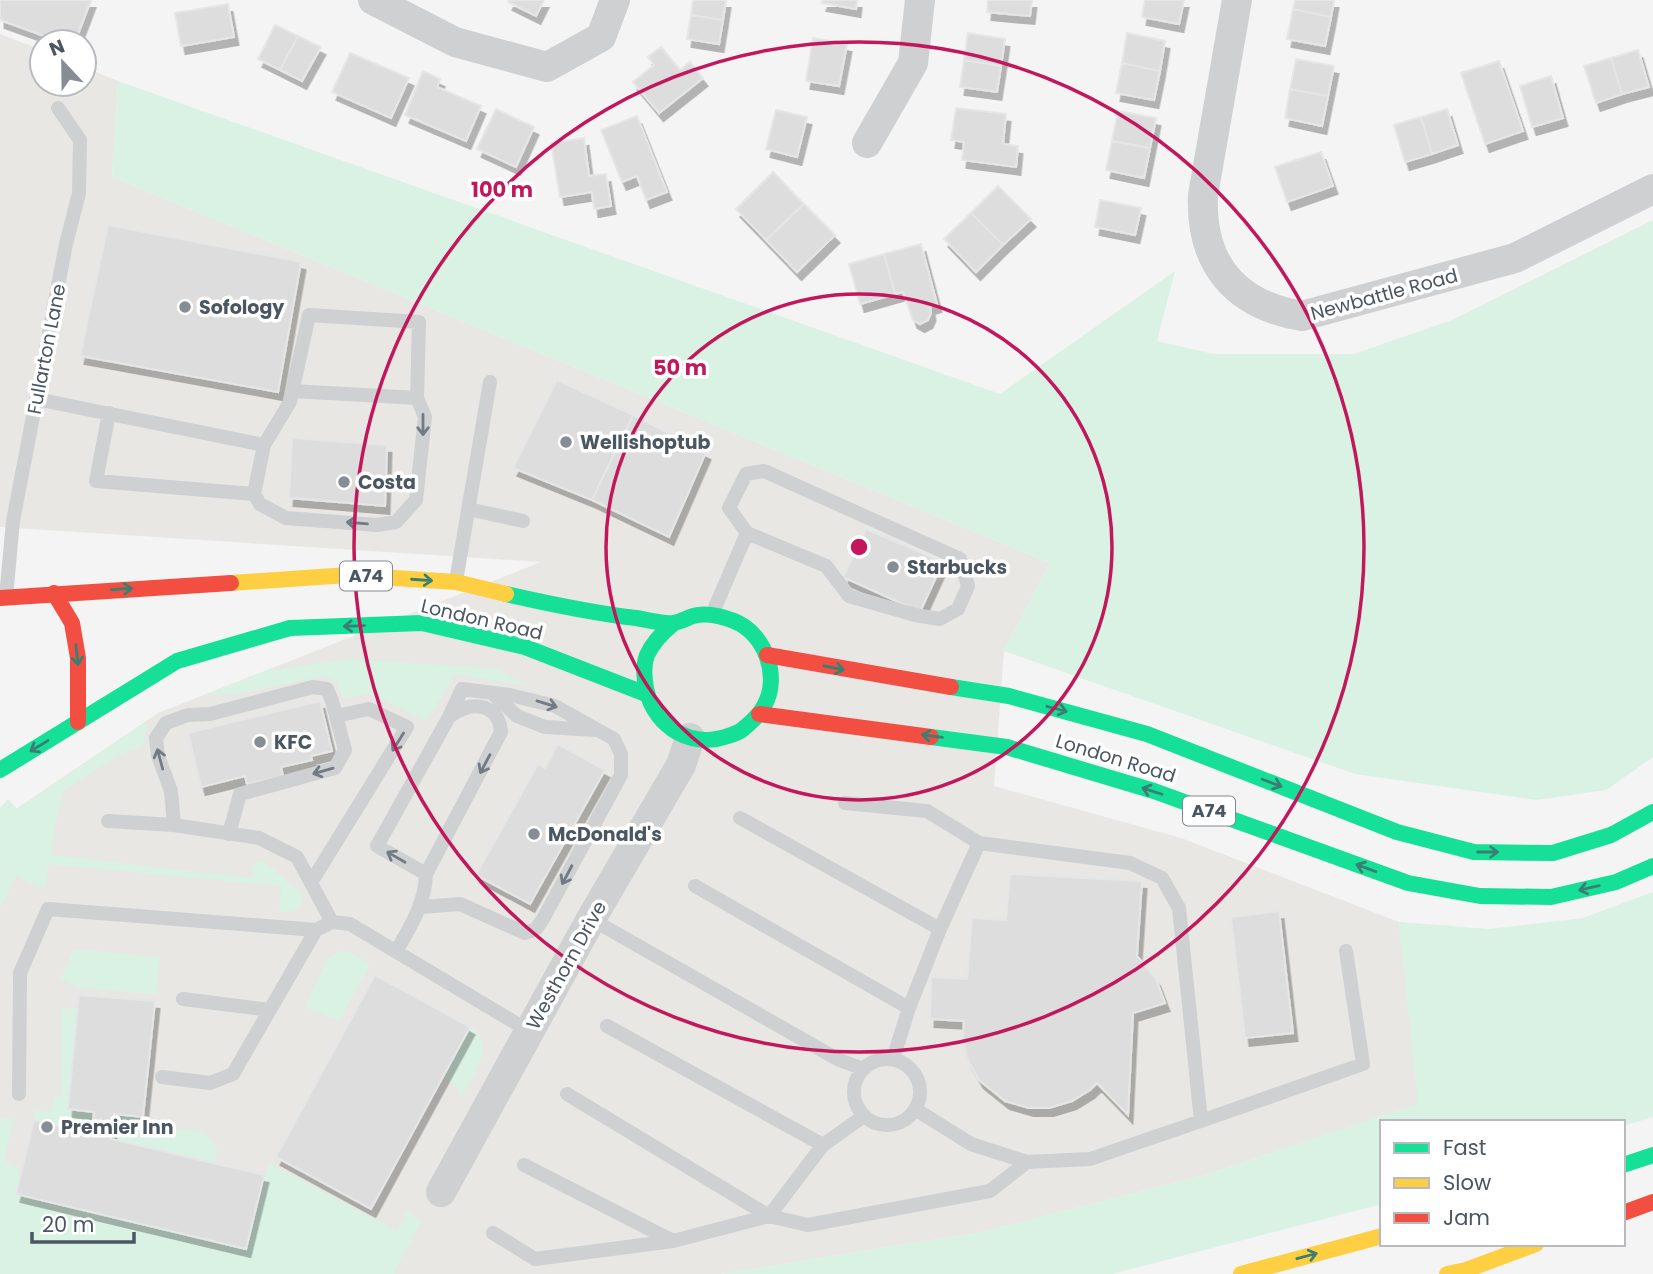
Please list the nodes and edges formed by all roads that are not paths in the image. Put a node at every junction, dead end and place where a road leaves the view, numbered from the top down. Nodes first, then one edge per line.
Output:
1 (373, 0) edge
2 (615, 0) edge
3 (920, 0) edge
4 (1237, 0) edge
5 (58, 108) dead end
6 (867, 143) dead end
7 (1653, 189) edge
8 (490, 382) dead end
9 (293, 391) junction
10 (417, 398) junction
11 (36, 399) junction
12 (109, 413) junction
13 (264, 445) junction
14 (257, 499) junction
15 (468, 509) junction
16 (523, 521) dead end
17 (747, 533) junction
18 (456, 582) junction
19 (54, 593) junction
20 (3, 597) edge
21 (712, 614) junction
22 (674, 623) junction
23 (767, 655) junction
24 (492, 693) junction
25 (646, 694) junction
26 (759, 714) junction
27 (336, 716) junction
28 (449, 717) junction
29 (78, 722) junction
30 (599, 730) junction
31 (690, 738) junction
32 (0, 770) edge
33 (845, 803) dead end
34 (1653, 812) edge
35 (740, 818) dead end
36 (108, 821) dead end
37 (174, 825) junction
38 (229, 834) junction
39 (978, 843) junction
40 (1653, 866) edge
41 (426, 874) junction
42 (312, 881) junction
43 (695, 886) dead end
44 (421, 907) junction
45 (591, 919) junction
46 (332, 922) junction
47 (940, 929) junction
48 (316, 930) junction
49 (397, 950) junction
50 (1346, 951) dead end
51 (183, 999) dead end
52 (909, 1007) junction
53 (270, 1010) junction
54 (607, 1026) dead end
55 (529, 1031) junction
56 (893, 1059) junction
57 (864, 1069) junction
58 (162, 1077) dead end
59 (19, 1094) dead end
60 (567, 1094) dead end
61 (915, 1109) junction
62 (864, 1116) junction
63 (1201, 1121) junction
64 (824, 1144) junction
65 (1653, 1155) edge
66 (1027, 1162) junction
67 (524, 1165) dead end
68 (1625, 1165) edge
69 (441, 1192) dead end
70 (1653, 1202) edge
71 (1625, 1212) edge
72 (769, 1216) junction
73 (493, 1233) dead end
74 (1380, 1237) edge
75 (673, 1241) junction
76 (1531, 1246) edge
77 (1241, 1274) edge
78 (1447, 1274) edge

1 - 2 street
3 - 6 street
4 - 7 street, Newbattle Road
5 - 11 lane, Fullarton Lane
8 - 15 lane
9 - 10 lane
9 - 10 lane
9 - 13 lane
10 -> 14 lane
11 - 12 lane
11 - 20 lane, Fullarton Lane
12 - 13 lane
12 - 14 lane
13 - 14 lane
15 - 16 lane
15 - 18 lane
17 - 17 lane
17 - 21 lane
19 -> 18 main road, London Road / A74
18 - 22 main road, London Road / A74
19 - 20 main road, London Road / A74
19 -> 29 main road
21 - 22 main road, London Road / A74
21 - 23 main road
22 - 25 main road
23 - 26 main road
23 -> 34 main road, London Road / A74
24 - 28 lane
24 -> 30 lane
24 - 30 lane
25 -> 29 main road, London Road
25 - 31 main road
26 - 31 main road
40 -> 26 main road, London Road / A74
37 -> 27 lane
27 -> 38 lane
27 -> 42 lane
41 -> 28 lane
28 -> 41 lane
29 -> 32 main road, London Road
30 -> 44 lane
31 - 45 street, Westhorn Drive
33 - 39 lane
35 - 47 lane
36 - 37 lane
37 - 38 lane
38 - 42 lane
39 - 47 lane
39 - 63 lane
41 - 44 lane
42 - 46 lane
43 - 52 lane
44 - 49 lane
45 - 55 street, Westhorn Drive
45 - 57 lane
46 - 48 lane
46 - 49 lane
47 - 52 lane
48 - 53 lane
48 - 59 lane
49 - 55 lane
50 - 63 lane
51 - 53 lane
52 - 56 lane
53 - 58 lane
54 - 64 lane
55 - 69 street, Westhorn Drive
56 - 57 lane
56 - 61 lane
57 - 62 lane
60 - 72 lane
61 - 62 lane
61 - 66 lane
62 - 64 lane
63 - 66 lane
64 - 72 lane
65 - 68 main road
66 - 72 lane
67 - 75 lane
70 - 71 main road
72 - 75 lane
73 - 75 lane
77 -> 74 main road
76 - 78 main road

